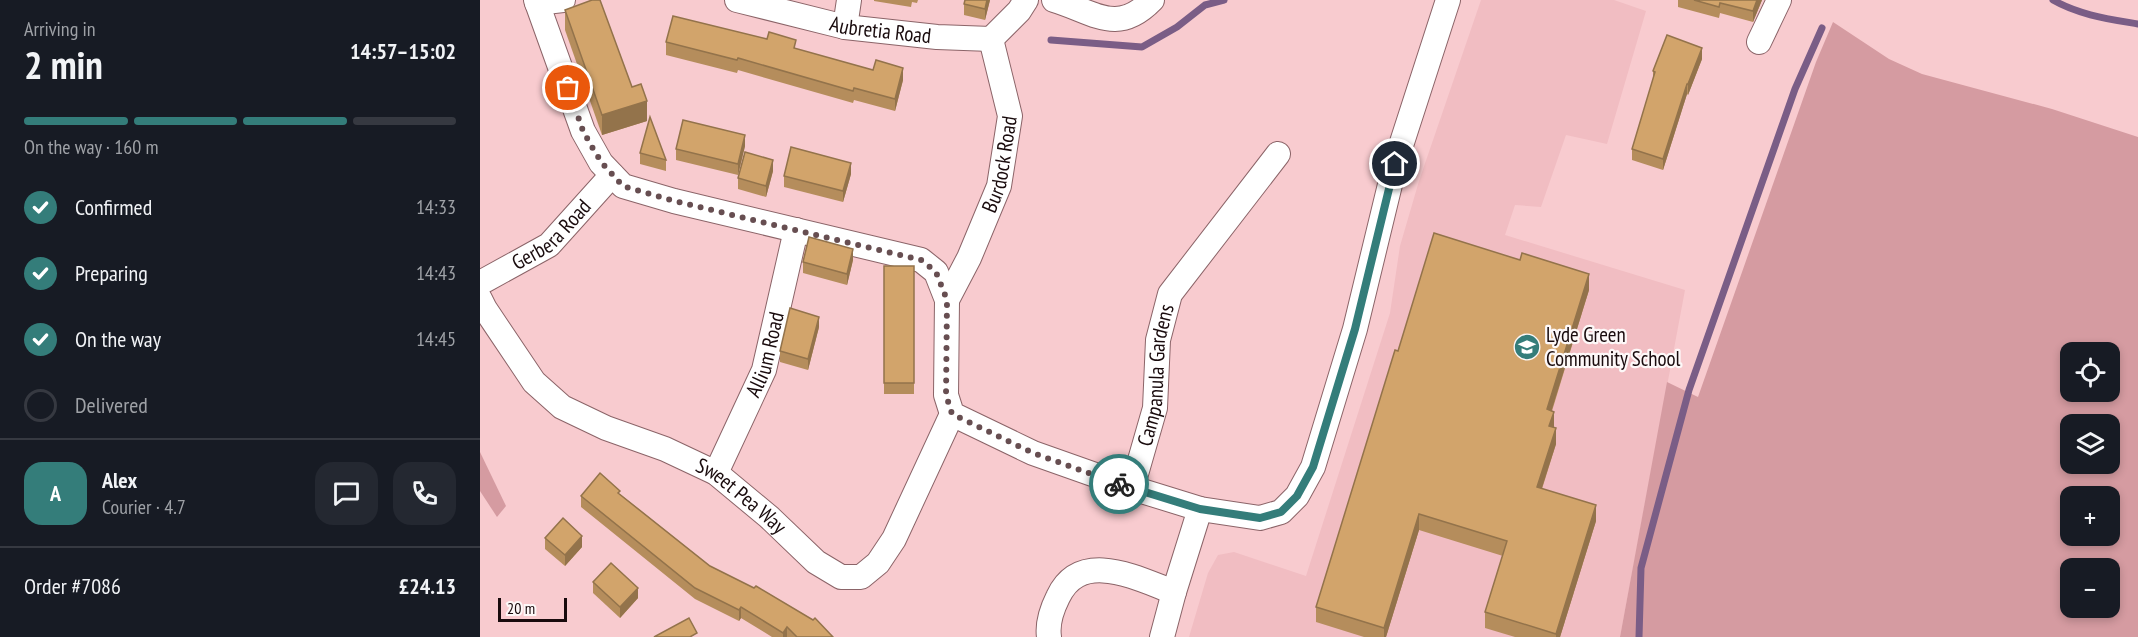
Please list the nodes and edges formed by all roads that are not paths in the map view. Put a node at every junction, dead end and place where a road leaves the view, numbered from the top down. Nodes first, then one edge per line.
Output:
1 (564, 0) edge
2 (737, 0) edge
3 (849, 0) edge
4 (1026, 0) edge
5 (1054, 0) edge
6 (1152, 0) edge
7 (1448, 0) edge
8 (1779, 0) edge
9 (537, 1) edge
10 (845, 27) junction
11 (991, 39) junction
12 (1759, 42) dead end
13 (1278, 154) dead end
14 (612, 175) junction
15 (796, 230) junction
16 (480, 283) edge
17 (480, 299) edge
18 (947, 300) junction
19 (952, 414) junction
20 (716, 473) junction
21 (1132, 488) junction
22 (1200, 509) junction
23 (1174, 592) junction
24 (1049, 637) edge
25 (1162, 637) edge

1 - 9 street
2 - 10 street, Aubretia Road
3 - 10 street
4 - 11 street
5 - 6 street
7 - 22 street
8 - 12 street
9 - 14 street
10 - 11 street, Aubretia Road
11 - 18 street, Burdock Road
13 - 21 street, Campanula Gardens
14 - 15 street
14 - 16 street, Gerbera Road
15 - 18 street
15 - 20 street, Allium Road
17 - 20 street, Sweet Pea Way
18 - 19 street
19 - 20 street, Sweet Pea Way
19 - 21 street
21 - 22 street
22 - 23 street
23 - 24 street
23 - 25 street

